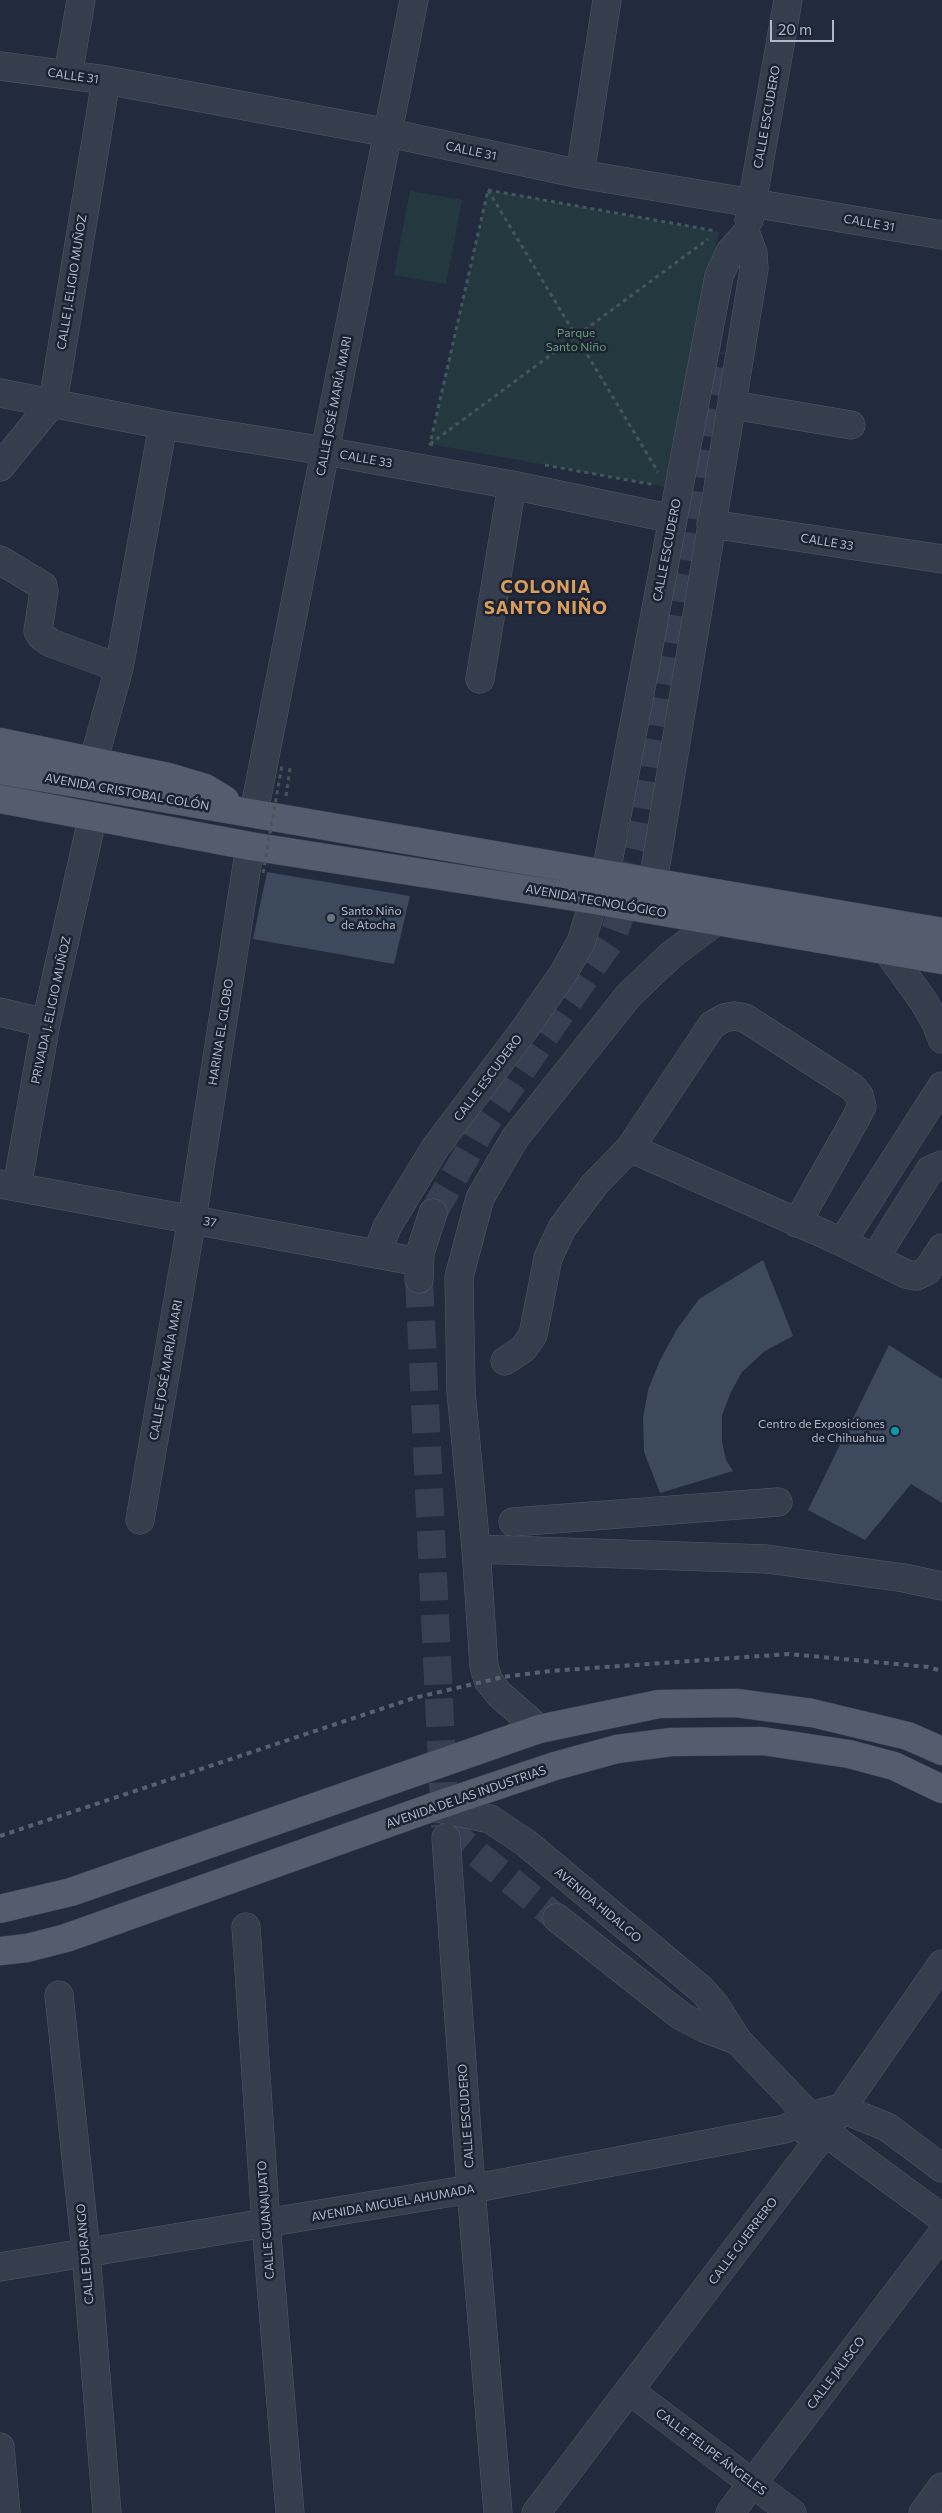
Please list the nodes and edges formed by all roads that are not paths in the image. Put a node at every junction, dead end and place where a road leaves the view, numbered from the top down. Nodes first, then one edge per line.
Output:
1 (81, 0) edge
2 (414, 0) edge
3 (607, 0) edge
4 (788, 0) edge
5 (0, 66) edge
6 (68, 75) junction
7 (106, 80) junction
8 (389, 133) junction
9 (580, 174) junction
10 (752, 203) junction
11 (746, 234) junction
12 (942, 235) edge
13 (723, 353) tunnel mouth
14 (0, 393) edge
15 (53, 402) junction
16 (733, 405) junction
17 (851, 424) dead end
18 (163, 425) junction
19 (325, 451) junction
20 (0, 467) edge
21 (512, 486) junction
22 (673, 519) junction
23 (712, 524) junction
24 (942, 559) edge
25 (0, 560) edge
26 (119, 668) junction
27 (480, 679) dead end
28 (0, 742) edge
29 (93, 763) junction
30 (0, 770) edge
31 (0, 799) edge
32 (246, 812) junction
33 (0, 817) edge
34 (96, 825) junction
35 (239, 844) junction
36 (606, 874) junction
37 (653, 882) junction
38 (594, 900) junction
39 (864, 918) junction
40 (715, 922) junction
41 (942, 932) edge
42 (885, 950) junction
43 (942, 960) edge
44 (0, 1012) edge
45 (46, 1023) junction
46 (940, 1029) edge
47 (942, 1086) edge
48 (630, 1148) junction
49 (942, 1165) edge
50 (9, 1185) edge
51 (433, 1213) tunnel mouth
52 (192, 1219) junction
53 (797, 1223) junction
54 (842, 1242) junction
55 (942, 1248) edge
56 (377, 1253) junction
57 (875, 1258) junction
58 (505, 1361) dead end
59 (778, 1502) dead end
60 (140, 1520) dead end
61 (513, 1522) dead end
62 (476, 1548) junction
63 (942, 1586) edge
64 (540, 1729) junction
65 (942, 1751) edge
66 (942, 1789) edge
67 (433, 1807) junction
68 (446, 1838) tunnel mouth
69 (0, 1909) edge
70 (557, 1918) tunnel mouth
71 (246, 1927) dead end
72 (0, 1951) edge
73 (942, 1964) edge
74 (59, 1995) dead end
75 (738, 2041) junction
76 (840, 2108) junction
77 (818, 2124) junction
78 (942, 2168) edge
79 (471, 2190) junction
80 (942, 2218) edge
81 (266, 2224) junction
82 (942, 2234) edge
83 (86, 2252) junction
84 (0, 2267) edge
85 (630, 2392) junction
86 (0, 2447) edge
87 (752, 2483) junction
88 (942, 2488) edge
89 (6, 2513) edge
90 (107, 2513) edge
91 (290, 2513) edge
92 (498, 2513) edge
93 (536, 2513) edge
94 (730, 2513) edge
95 (792, 2513) edge
96 (923, 2513) edge

1 - 6 street
2 - 8 street, CALLE JOSÉ MARÍA MARI
3 - 9 street
4 - 10 street, CALLE ESCUDERO
5 - 6 street, CALLE 31
6 - 7 street, CALLE 31
7 - 8 street, CALLE 31
7 - 15 street, CALLE J. ELIGIO MUÑOZ
8 - 9 street, CALLE 31
8 - 19 street, CALLE JOSÉ MARÍA MARI
9 - 10 street, CALLE 31
10 - 11 street, CALLE ESCUDERO
10 - 12 street, CALLE 31
11 - 13 street, CALLE ESCUDERO
11 - 16 street
11 - 22 street, CALLE ESCUDERO
14 - 15 street, CALLE 33
15 - 18 street, CALLE 33
15 - 20 street, CALLE J. ELIGIO MUÑOZ
16 - 17 street
16 - 23 street
18 - 19 street, CALLE 33
18 - 26 street
19 - 21 street, CALLE 33
19 - 32 street, CALLE JOSÉ MARÍA MARI
21 - 22 street, CALLE 33
21 - 27 street
22 - 36 street, CALLE ESCUDERO
23 - 24 street, CALLE 33
23 - 37 street
25 - 26 street
26 - 29 street
28 - 29 main road
29 - 32 main road
30 - 32 main road, AVENIDA CRISTOBAL COLÓN
31 - 34 main road
32 - 36 main road
33 - 34 main road
34 - 35 main road
34 - 45 street, PRIVADA J. ELIGIO MUÑOZ
35 - 38 main road, AVENIDA TECNOLÓGICO
35 - 52 street, HARINA EL GLOBO
36 - 37 main road
37 - 39 main road
38 - 40 main road, AVENIDA TECNOLÓGICO
38 - 56 street, CALLE ESCUDERO
39 - 41 main road
39 - 42 street
40 - 42 main road, AVENIDA TECNOLÓGICO
40 - 62 street
42 - 43 main road, AVENIDA TECNOLÓGICO
42 - 46 street
44 - 45 street
45 - 50 street, PRIVADA J. ELIGIO MUÑOZ
47 - 54 street
48 - 53 street
48 - 53 street
48 - 58 street
49 - 57 street
50 - 52 street, 37
51 - 56 street, 37
52 - 56 street, 37
52 - 60 street, CALLE JOSÉ MARÍA MARI
53 - 54 street
54 - 57 street
55 - 57 street
59 - 61 street
62 - 63 street
62 - 64 street
64 - 65 main road
64 - 69 main road
66 - 67 main road, AVENIDA DE LAS INDUSTRIAS
67 - 72 main road, AVENIDA DE LAS INDUSTRIAS
67 - 75 street, AVENIDA HIDALGO
68 - 79 street, CALLE ESCUDERO
70 - 75 street, AVENIDA HIDALGO
71 - 81 street, CALLE GUANAJUATO
73 - 76 street
74 - 83 street, CALLE DURANGO
75 - 77 street, AVENIDA HIDALGO
76 - 77 street
76 - 78 street
77 - 79 street, AVENIDA MIGUEL AHUMADA
77 - 80 street, AVENIDA HIDALGO
77 - 85 street, CALLE GUERRERO
79 - 81 street, AVENIDA MIGUEL AHUMADA
79 - 92 street, CALLE ESCUDERO
81 - 83 street, AVENIDA MIGUEL AHUMADA
81 - 91 street, CALLE GUANAJUATO
82 - 87 street, CALLE JALISCO
83 - 84 street, AVENIDA MIGUEL AHUMADA
83 - 90 street, CALLE DURANGO
85 - 87 street, CALLE FELIPE ÁNGELES
85 - 93 street, CALLE GUERRERO
86 - 89 street
87 - 94 street, CALLE JALISCO
87 - 95 street, CALLE FELIPE ÁNGELES
88 - 96 street

